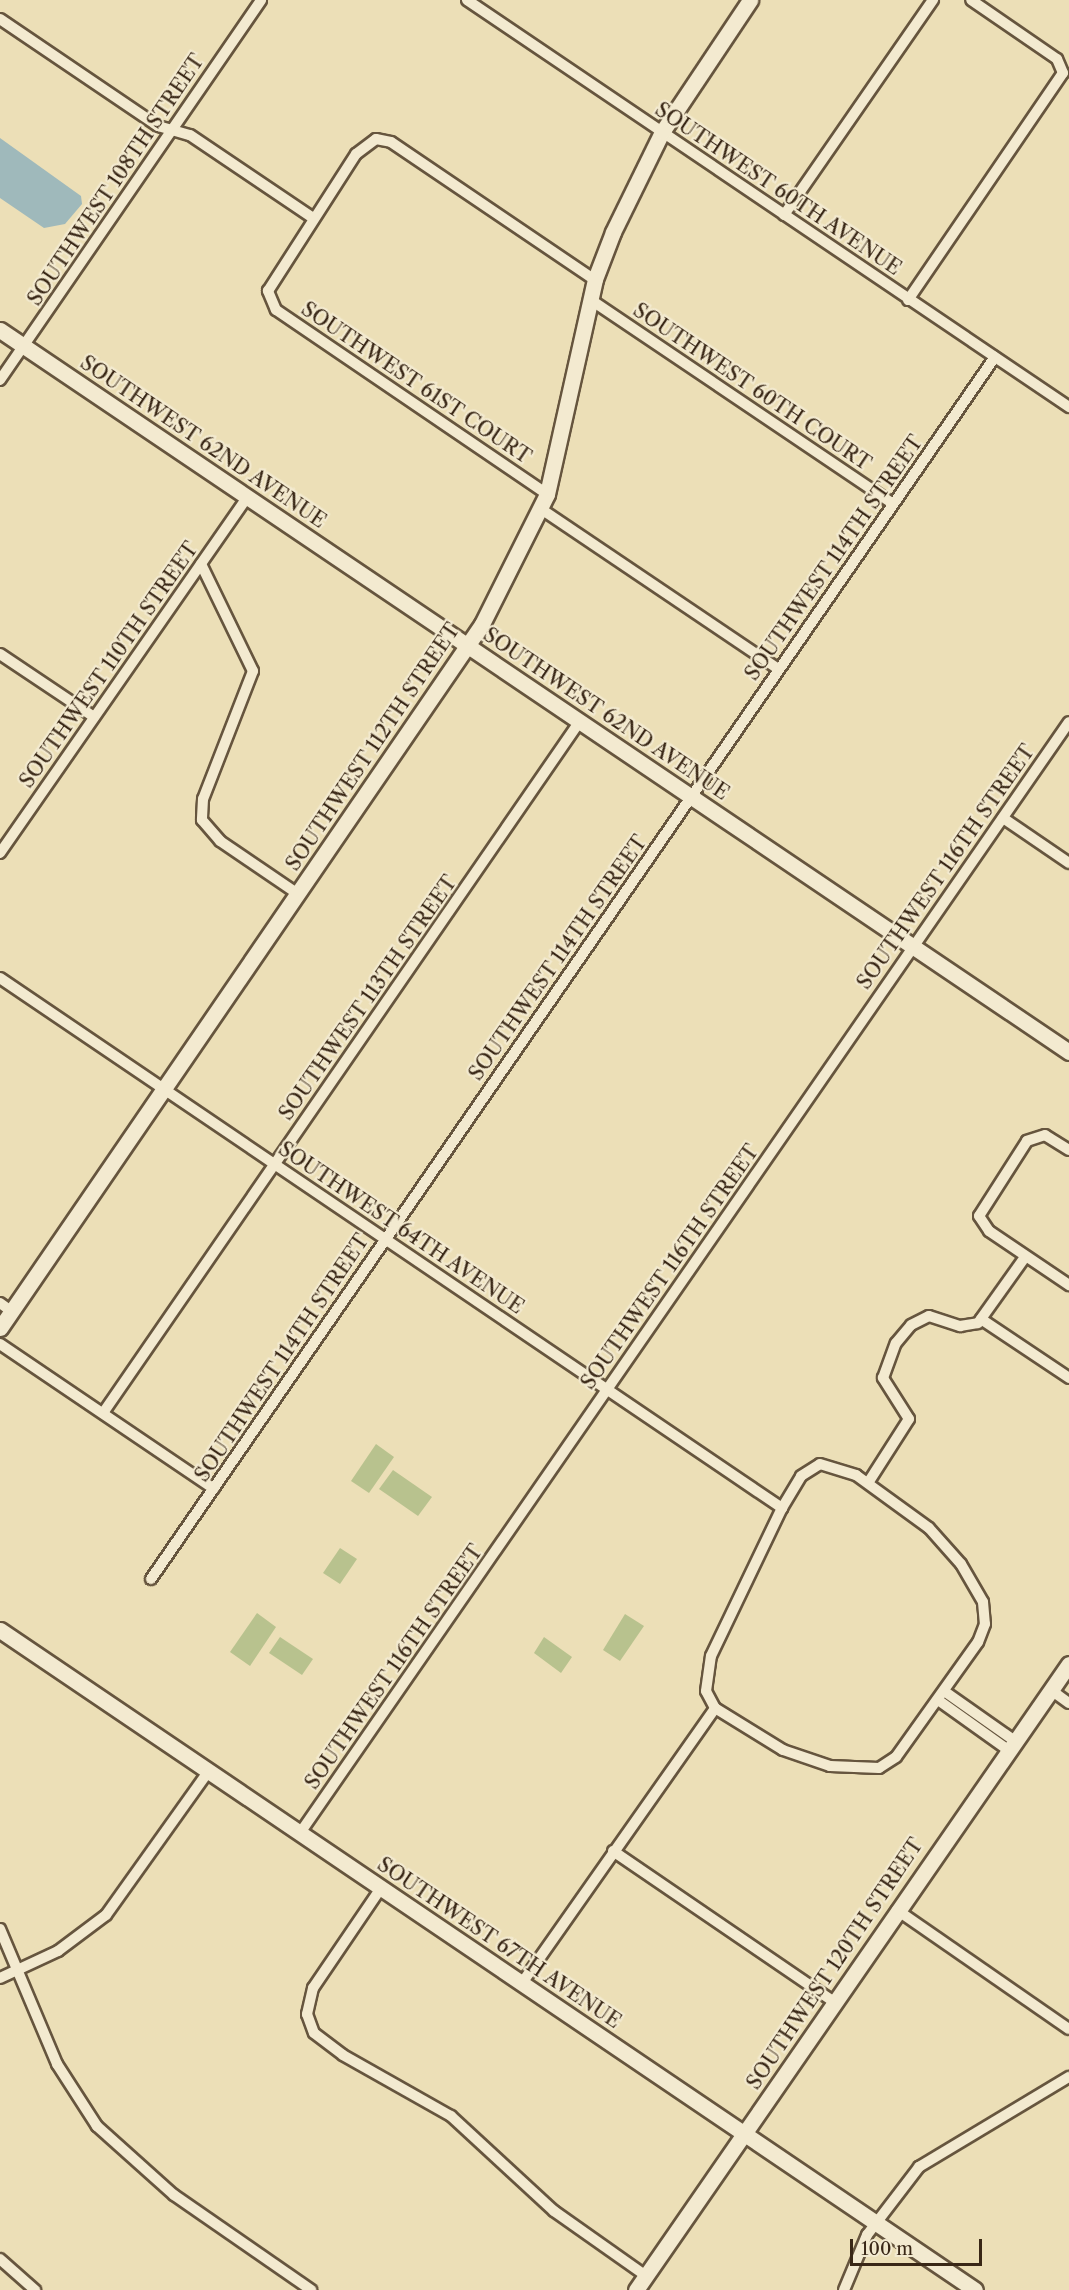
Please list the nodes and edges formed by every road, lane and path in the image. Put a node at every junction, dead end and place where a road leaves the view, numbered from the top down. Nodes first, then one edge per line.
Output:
1 (261, 0) edge
2 (467, 0) edge
3 (750, 0) edge
4 (933, 0) edge
5 (971, 0) edge
6 (0, 19) edge
7 (172, 129) junction
8 (662, 132) junction
9 (784, 215) junction
10 (313, 218) junction
11 (595, 280) junction
12 (591, 300) junction
13 (908, 300) junction
14 (0, 330) edge
15 (24, 345) junction
16 (994, 357) junction
17 (0, 380) edge
18 (1068, 403) edge
19 (547, 494) junction
20 (247, 498) junction
21 (893, 504) junction
22 (542, 509) junction
23 (201, 564) junction
24 (468, 647) junction
25 (0, 654) edge
26 (778, 669) junction
27 (94, 717) junction
28 (580, 721) junction
29 (1069, 722) edge
30 (691, 797) junction
31 (1003, 818) junction
32 (0, 853) edge
33 (1069, 863) edge
34 (298, 894) junction
35 (912, 946) junction
36 (0, 978) edge
37 (1069, 1052) edge
38 (164, 1089) junction
39 (1069, 1150) edge
40 (275, 1164) junction
41 (386, 1239) junction
42 (1025, 1257) junction
43 (1069, 1285) edge
44 (6, 1307) edge
45 (981, 1319) junction
46 (0, 1328) edge
47 (0, 1344) edge
48 (1069, 1378) edge
49 (608, 1390) junction
50 (103, 1413) junction
51 (868, 1483) junction
52 (214, 1489) junction
53 (782, 1508) junction
54 (152, 1579) dead end
55 (0, 1630) edge
56 (1069, 1664) edge
57 (1051, 1690) junction
58 (941, 1696) junction
59 (1069, 1703) edge
60 (715, 1708) junction
61 (1012, 1745) junction
62 (208, 1772) junction
63 (300, 1833) junction
64 (613, 1851) junction
65 (381, 1888) junction
66 (897, 1911) junction
67 (0, 1929) edge
68 (18, 1970) junction
69 (0, 1978) edge
70 (522, 1983) junction
71 (834, 2002) junction
72 (1069, 2029) edge
73 (1069, 2077) edge
74 (744, 2134) junction
75 (875, 2223) junction
76 (0, 2259) edge
77 (646, 2276) junction
78 (35, 2290) edge
79 (310, 2290) edge
80 (636, 2290) edge
81 (844, 2290) edge
82 (975, 2290) edge

1 - 7 street, SOUTHWEST 108TH STREET
2 - 8 street, SOUTHWEST 60TH AVENUE
3 - 8 main road, SOUTHWEST 112TH STREET
4 - 9 street
5 - 13 street
6 - 7 street
7 - 10 street
7 - 15 street, SOUTHWEST 108TH STREET
8 - 9 street, SOUTHWEST 60TH AVENUE
8 - 11 main road, SOUTHWEST 112TH STREET
9 - 13 street, SOUTHWEST 60TH AVENUE
10 - 11 street
10 - 19 street, SOUTHWEST 61ST COURT
11 - 12 main road, SOUTHWEST 112TH STREET
12 - 19 main road, SOUTHWEST 112TH STREET
12 - 21 street, SOUTHWEST 60TH COURT
13 - 16 street, SOUTHWEST 60TH AVENUE
14 - 15 main road, SOUTHWEST 62ND AVENUE
15 - 17 street, SOUTHWEST 108TH STREET
15 - 20 main road, SOUTHWEST 62ND AVENUE
16 - 18 street, SOUTHWEST 60TH AVENUE
16 - 21 street, SOUTHWEST 114TH STREET
19 - 22 main road, SOUTHWEST 112TH STREET
20 - 23 street, SOUTHWEST 110TH STREET
20 - 24 main road, SOUTHWEST 62ND AVENUE
21 - 26 street, SOUTHWEST 114TH STREET
22 - 24 main road, SOUTHWEST 112TH STREET
22 - 26 street
23 - 27 street, SOUTHWEST 110TH STREET
23 - 34 street
24 - 28 main road, SOUTHWEST 62ND AVENUE
24 - 34 main road, SOUTHWEST 112TH STREET
25 - 27 street
26 - 30 street, SOUTHWEST 114TH STREET
27 - 32 street, SOUTHWEST 110TH STREET
28 - 30 main road, SOUTHWEST 62ND AVENUE
28 - 40 street, SOUTHWEST 113TH STREET
29 - 31 street, SOUTHWEST 116TH STREET
30 - 35 main road, SOUTHWEST 62ND AVENUE
30 - 41 street, SOUTHWEST 114TH STREET
31 - 33 street
31 - 35 street, SOUTHWEST 116TH STREET
34 - 38 main road, SOUTHWEST 112TH STREET
35 - 37 main road, SOUTHWEST 62ND AVENUE
35 - 49 street, SOUTHWEST 116TH STREET
36 - 38 street, SOUTHWEST 64TH AVENUE
38 - 40 street, SOUTHWEST 64TH AVENUE
38 - 44 main road, SOUTHWEST 112TH STREET
39 - 42 street
40 - 41 street, SOUTHWEST 64TH AVENUE
40 - 50 street, SOUTHWEST 113TH STREET
41 - 49 street, SOUTHWEST 64TH AVENUE
41 - 52 street, SOUTHWEST 114TH STREET
42 - 43 street
42 - 45 street
44 - 46 main road, SOUTHWEST 112TH STREET
45 - 48 street
45 - 51 street
47 - 50 street
49 - 53 street, SOUTHWEST 64TH AVENUE
49 - 63 street, SOUTHWEST 116TH STREET
50 - 52 street
51 - 53 street
51 - 58 street
52 - 54 street, SOUTHWEST 114TH STREET
53 - 60 street
55 - 62 main road, SOUTHWEST 67TH AVENUE
56 - 57 main road, SOUTHWEST 120TH STREET
57 - 59 street
57 - 61 main road, SOUTHWEST 120TH STREET
58 - 60 street
58 - 61 street
60 - 64 street
61 - 66 main road, SOUTHWEST 120TH STREET
62 - 63 main road, SOUTHWEST 67TH AVENUE
62 - 68 street
63 - 65 main road, SOUTHWEST 67TH AVENUE
64 - 70 street
64 - 71 street
65 - 70 main road, SOUTHWEST 67TH AVENUE
65 - 77 street
66 - 71 main road, SOUTHWEST 120TH STREET
66 - 72 street
67 - 68 street
68 - 69 street
68 - 79 street
70 - 74 main road, SOUTHWEST 67TH AVENUE
71 - 74 main road, SOUTHWEST 120TH STREET
73 - 75 street
74 - 75 main road, SOUTHWEST 67TH AVENUE
74 - 77 main road, SOUTHWEST 120TH STREET
75 - 81 street
75 - 82 main road, SOUTHWEST 67TH AVENUE
76 - 78 street
77 - 80 main road, SOUTHWEST 120TH STREET

